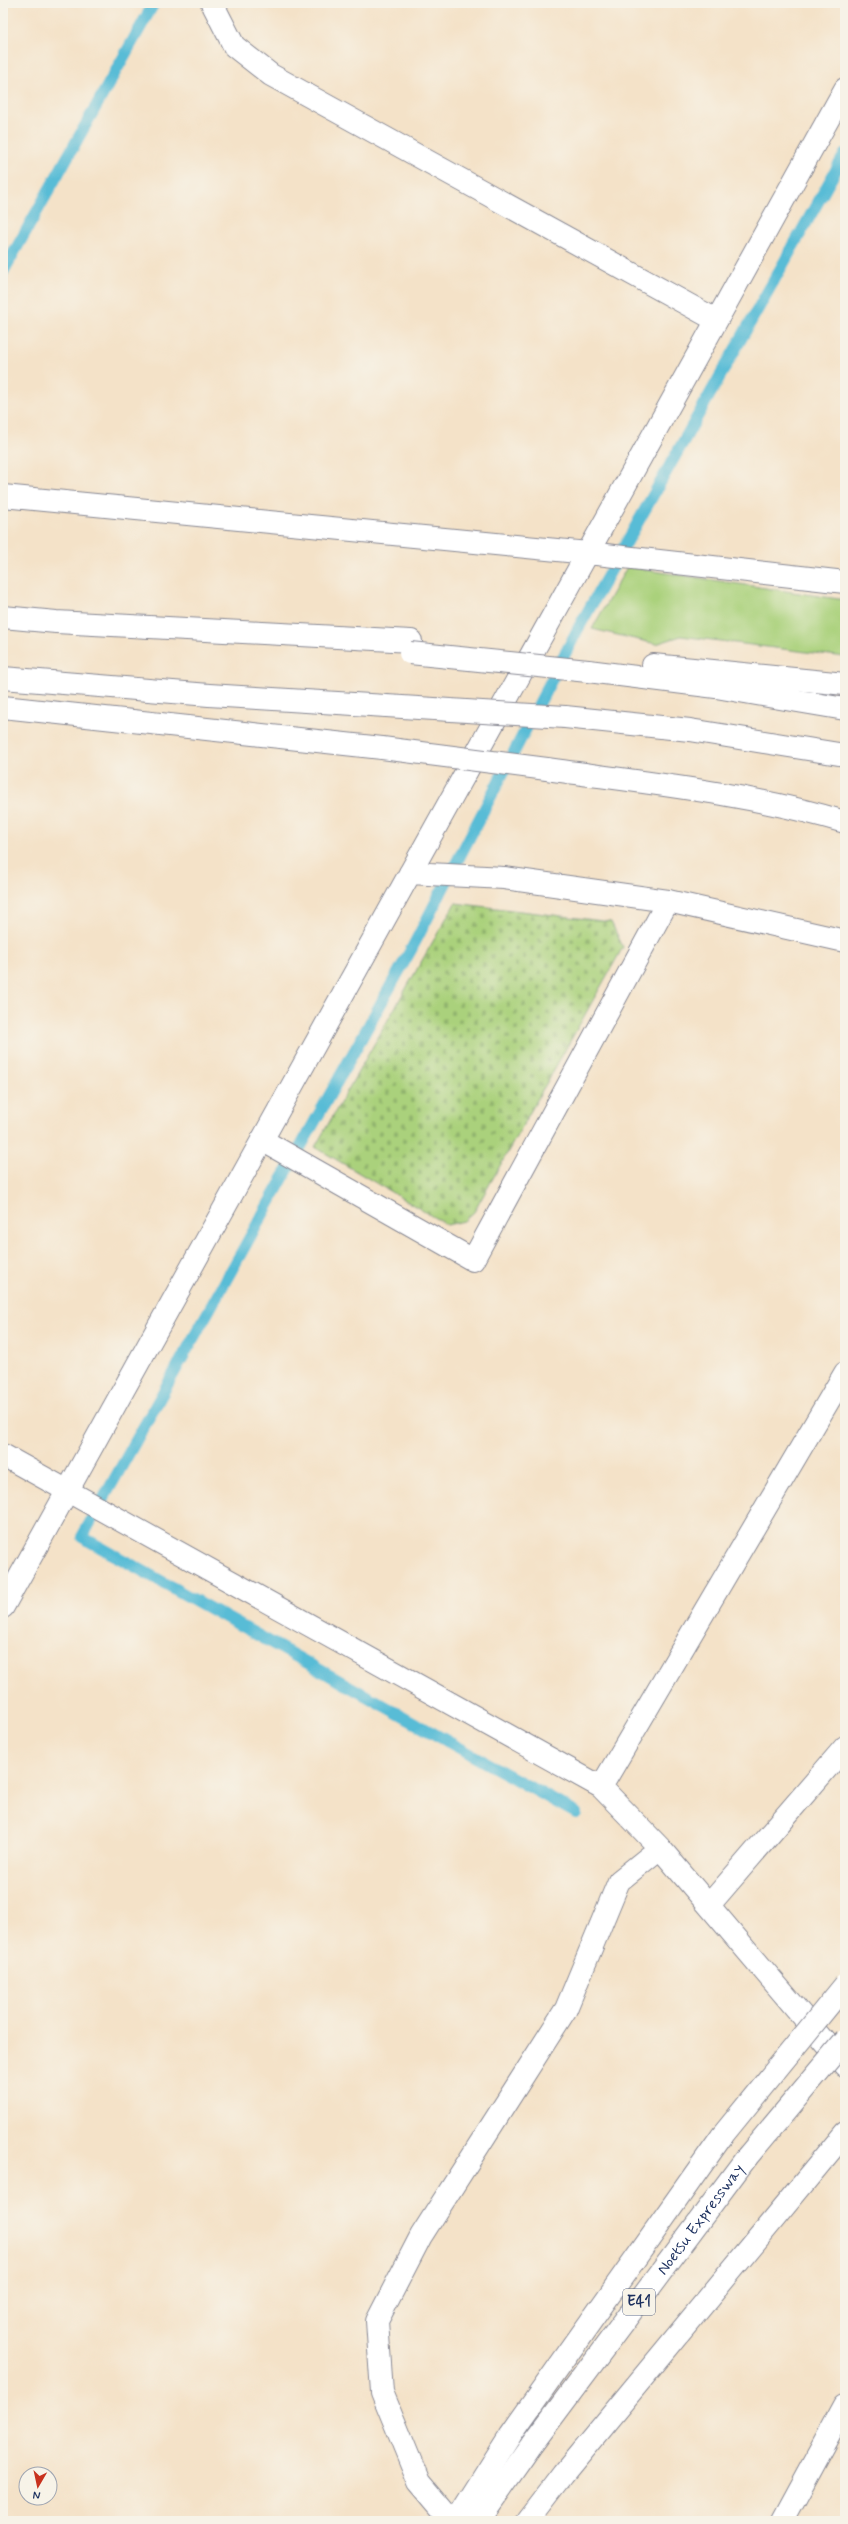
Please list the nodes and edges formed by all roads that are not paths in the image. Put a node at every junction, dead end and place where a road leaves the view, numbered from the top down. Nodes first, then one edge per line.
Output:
1 (212, 3) edge
2 (845, 89) edge
3 (716, 320) junction
4 (3, 496) edge
5 (588, 553) junction
6 (845, 582) edge
7 (3, 617) edge
8 (588, 665) junction
9 (3, 678) edge
10 (845, 684) edge
11 (3, 707) edge
12 (845, 709) edge
13 (845, 755) edge
14 (845, 822) edge
15 (410, 873) junction
16 (668, 901) junction
17 (845, 941) edge
18 (262, 1140) junction
19 (845, 1372) edge
20 (3, 1455) edge
21 (68, 1492) junction
22 (3, 1607) edge
23 (845, 1748) edge
24 (601, 1787) junction
25 (660, 1848) junction
26 (709, 1905) junction
27 (845, 1985) edge
28 (845, 2040) edge
29 (845, 2066) edge
30 (845, 2133) edge
31 (845, 2406) edge
32 (452, 2521) edge
33 (456, 2521) edge
34 (478, 2521) edge
35 (527, 2521) edge
36 (782, 2521) edge

1 - 3 main road
2 - 3 main road
3 - 5 main road
4 - 5 main road
5 - 6 main road
5 - 15 main road
7 - 8 main road
8 - 10 main road
8 - 12 main road
9 - 13 main road, bridge
11 - 14 main road, bridge
15 - 16 main road
15 - 18 main road
16 - 17 main road
16 - 18 main road
18 - 21 main road
19 - 24 main road
20 - 21 main road
21 - 22 main road
21 - 24 main road
23 - 26 main road
24 - 25 main road
25 - 26 main road
25 - 32 main road
26 - 29 main road
27 - 33 main road, bridge
28 - 34 main road, Noetsu Expressway / E41, bridge
30 - 35 main road
31 - 36 main road

